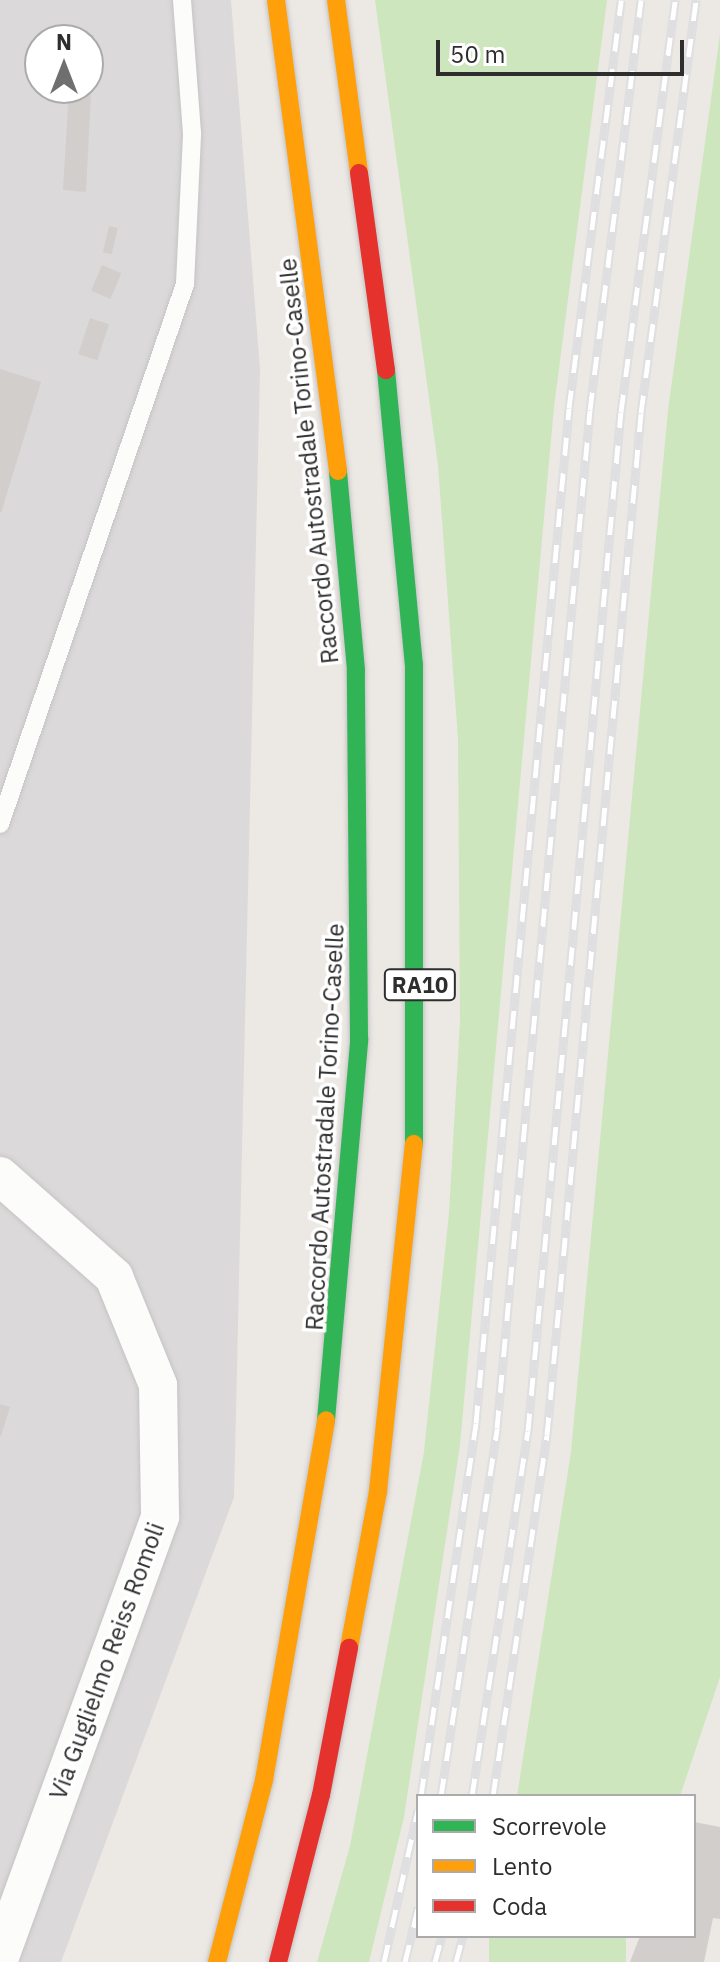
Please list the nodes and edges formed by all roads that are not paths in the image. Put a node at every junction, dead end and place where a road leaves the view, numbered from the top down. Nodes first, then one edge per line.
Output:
1 (182, 0) edge
2 (276, 0) edge
3 (336, 0) edge
4 (0, 824) edge
5 (0, 1176) edge
6 (0, 1957) edge
7 (217, 1962) edge
8 (278, 1962) edge

1 - 4 lane
2 - 7 highway, Raccordo Autostradale Torino-Caselle / RA10
3 - 8 highway, RA10
5 - 6 street, Via Guglielmo Reiss Romoli

